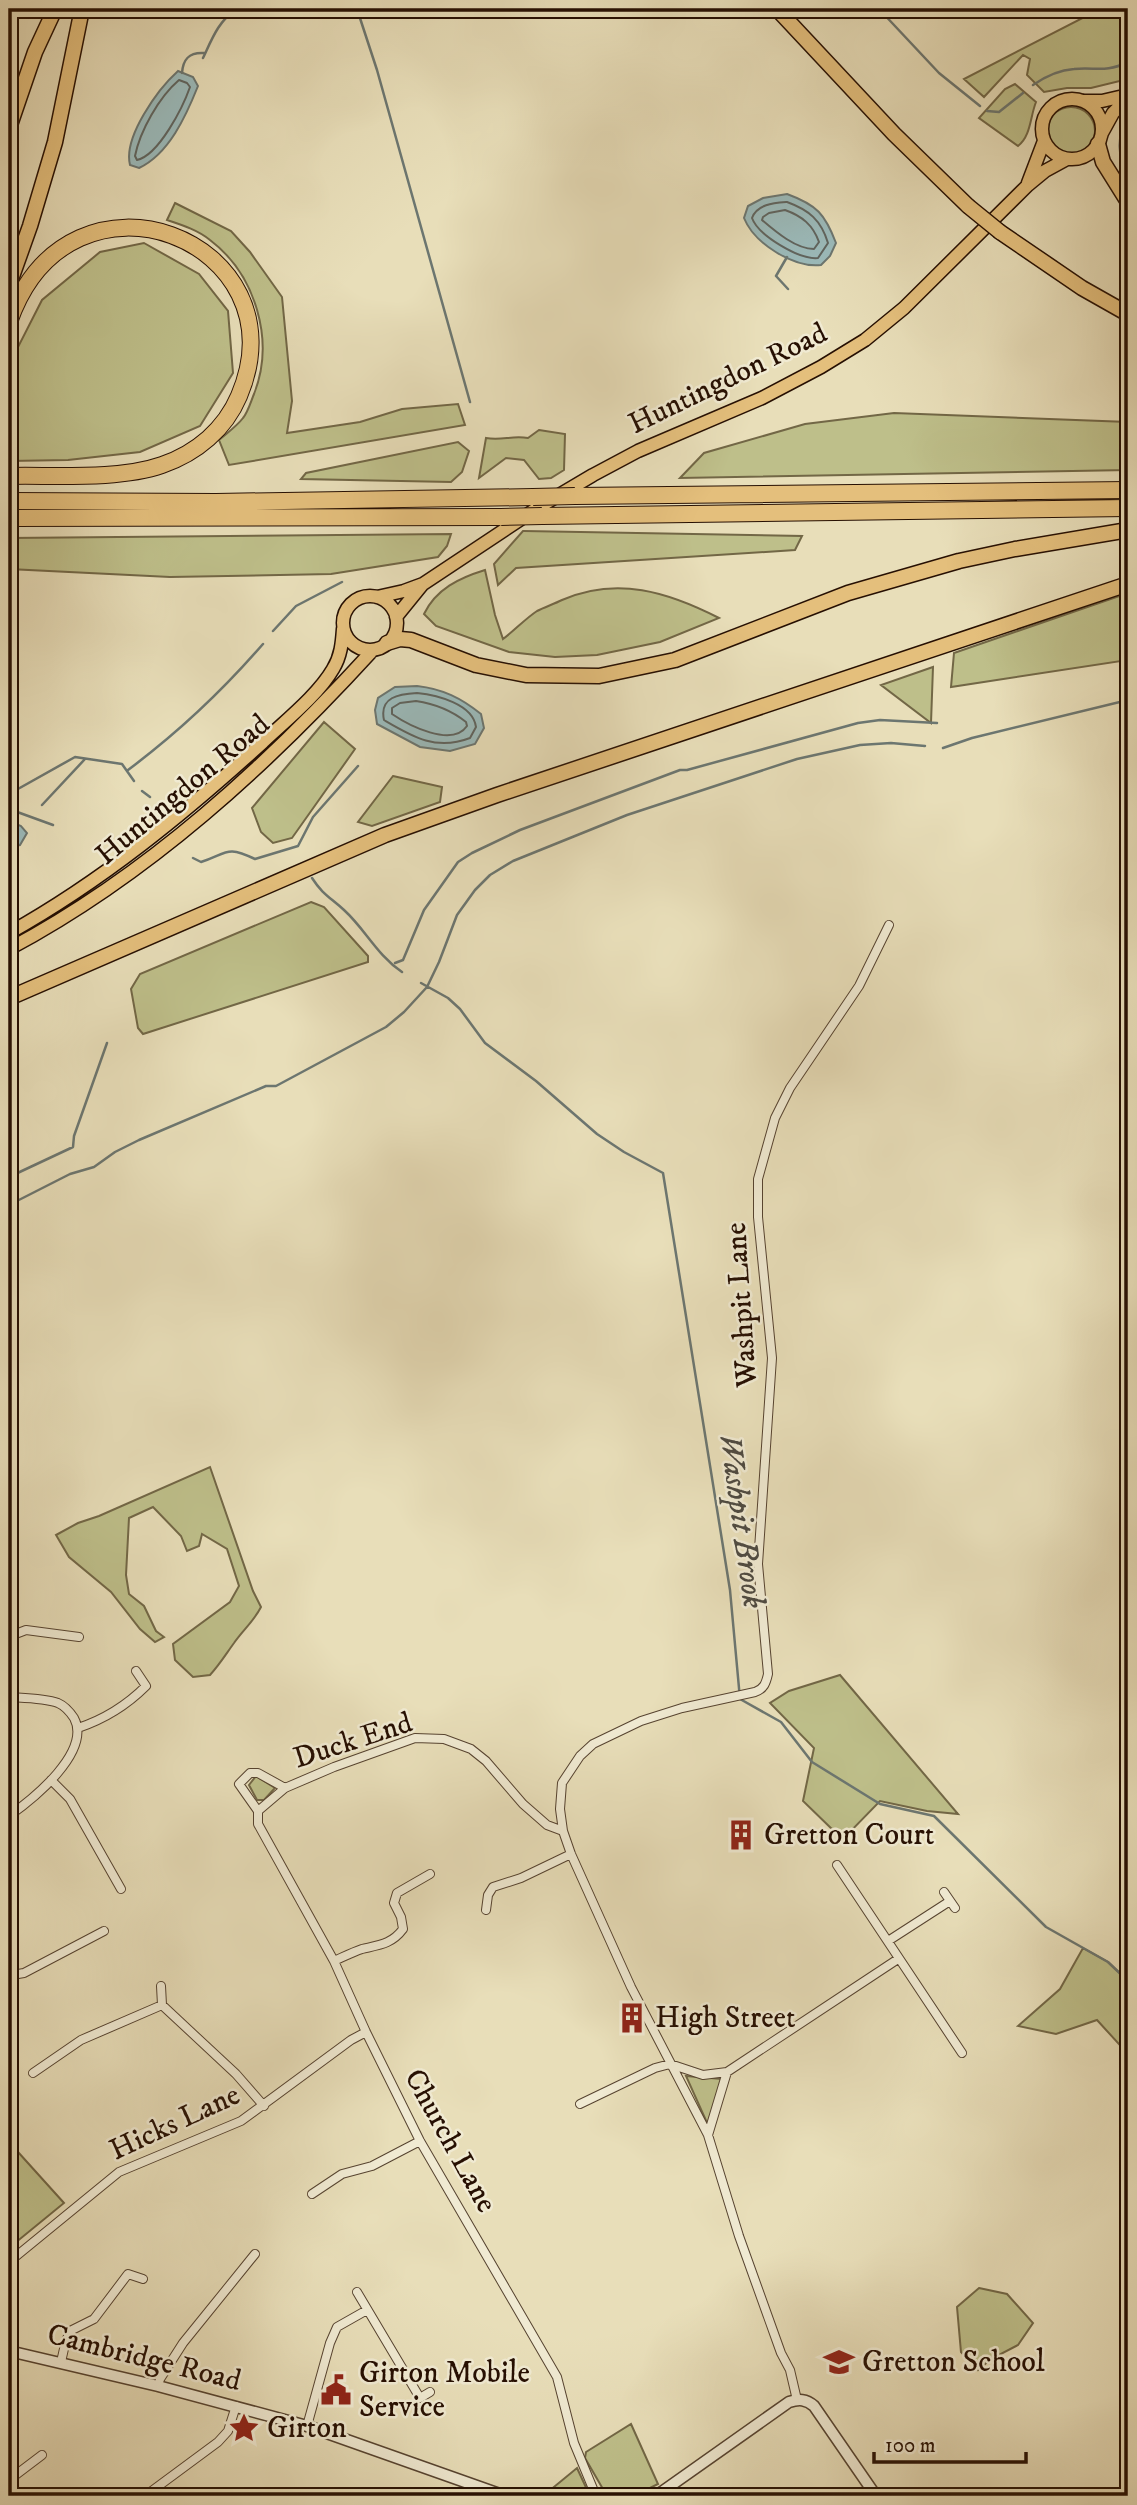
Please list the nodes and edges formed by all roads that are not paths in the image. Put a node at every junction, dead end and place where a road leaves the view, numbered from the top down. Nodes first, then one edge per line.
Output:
1 (55, 9) edge
2 (82, 9) edge
3 (777, 9) edge
4 (1128, 97) edge
5 (1083, 101) junction
6 (9, 128) edge
7 (1100, 139) junction
8 (1044, 141) junction
9 (1067, 159) junction
10 (1028, 185) junction
11 (1128, 202) edge
12 (9, 285) edge
13 (1128, 314) edge
14 (9, 322) edge
15 (9, 476) edge
16 (1128, 490) edge
17 (9, 501) edge
18 (1128, 508) edge
19 (9, 518) edge
20 (1128, 530) edge
21 (423, 584) junction
22 (1128, 584) edge
23 (377, 597) junction
24 (396, 617) junction
25 (343, 629) junction
26 (387, 643) junction
27 (373, 650) junction
28 (889, 925) dead end
29 (9, 933) edge
30 (9, 949) edge
31 (9, 998) edge
32 (11, 1633) edge
33 (79, 1637) dead end
34 (9, 1649) edge
35 (136, 1671) dead end
36 (9, 1697) edge
37 (78, 1728) junction
38 (51, 1780) junction
39 (285, 1788) junction
40 (258, 1811) junction
41 (9, 1816) edge
42 (563, 1831) junction
43 (571, 1854) junction
44 (837, 1865) dead end
45 (430, 1874) dead end
46 (121, 1889) dead end
47 (944, 1892) dead end
48 (486, 1910) dead end
49 (104, 1931) dead end
50 (888, 1941) junction
51 (898, 1959) junction
52 (334, 1961) junction
53 (10, 1975) edge
54 (161, 1986) dead end
55 (162, 2005) junction
56 (9, 2017) edge
57 (13, 2026) dead end
58 (366, 2032) junction
59 (962, 2053) dead end
60 (670, 2064) junction
61 (726, 2072) junction
62 (33, 2073) dead end
63 (580, 2104) dead end
64 (264, 2106) junction
65 (708, 2135) junction
66 (420, 2141) junction
67 (312, 2194) dead end
68 (256, 2254) dead end
69 (9, 2262) edge
70 (143, 2279) dead end
71 (357, 2292) dead end
72 (367, 2310) junction
73 (9, 2351) edge
74 (61, 2362) junction
75 (158, 2386) junction
76 (430, 2392) dead end
77 (797, 2400) junction
78 (236, 2406) junction
79 (307, 2426) junction
80 (42, 2455) dead end
81 (9, 2480) edge
82 (145, 2496) edge
83 (505, 2496) edge
84 (596, 2496) edge
85 (656, 2496) edge
86 (876, 2496) edge

1 - 6 highway
2 - 12 highway
3 - 13 highway, bridge
4 - 5 main road
4 - 7 main road
5 - 7 main road
5 - 8 main road
7 - 9 main road
7 - 11 highway
8 - 9 main road
8 - 10 main road, Huntingdon Road
9 - 10 main road, Huntingdon Road
10 - 21 main road, Huntingdon Road
14 - 15 highway
16 - 17 highway, bridge
18 - 19 highway, bridge
20 - 26 highway
21 - 23 main road, Huntingdon Road
21 - 24 main road, Huntingdon Road
22 - 31 highway
23 - 24 main road
23 - 25 main road
24 - 26 main road
25 - 27 main road
25 - 29 main road, Huntingdon Road
26 - 27 main road
27 - 30 main road, Huntingdon Road
28 - 42 street, Washpit Lane
32 - 33 street
32 - 34 street
35 - 37 street
36 - 37 street
37 - 38 street
38 - 41 street
38 - 46 street
39 - 40 street, Duck End
39 - 40 street, Church Lane
39 - 42 street, Duck End
40 - 52 street, Church Lane
42 - 43 street
43 - 48 street
43 - 60 street
44 - 50 street
45 - 52 street
47 - 50 street
49 - 53 street
50 - 51 street
51 - 59 street
51 - 61 street
52 - 58 street, Church Lane
54 - 55 street
55 - 62 street
55 - 64 street
56 - 57 street
58 - 64 street, Hicks Lane
58 - 66 street, Church Lane
60 - 61 street
60 - 63 street
60 - 65 street
61 - 65 street
64 - 69 street, Hicks Lane
65 - 77 street
66 - 67 street
66 - 84 street, Church Lane
68 - 75 street
70 - 74 street
71 - 72 street
72 - 76 street
72 - 79 street
73 - 74 street, Cambridge Road
74 - 75 street, Cambridge Road
75 - 78 street, Cambridge Road
77 - 85 street
77 - 86 street
78 - 79 street, Cambridge Road
78 - 82 street
79 - 83 street, Cambridge Road
80 - 81 street

